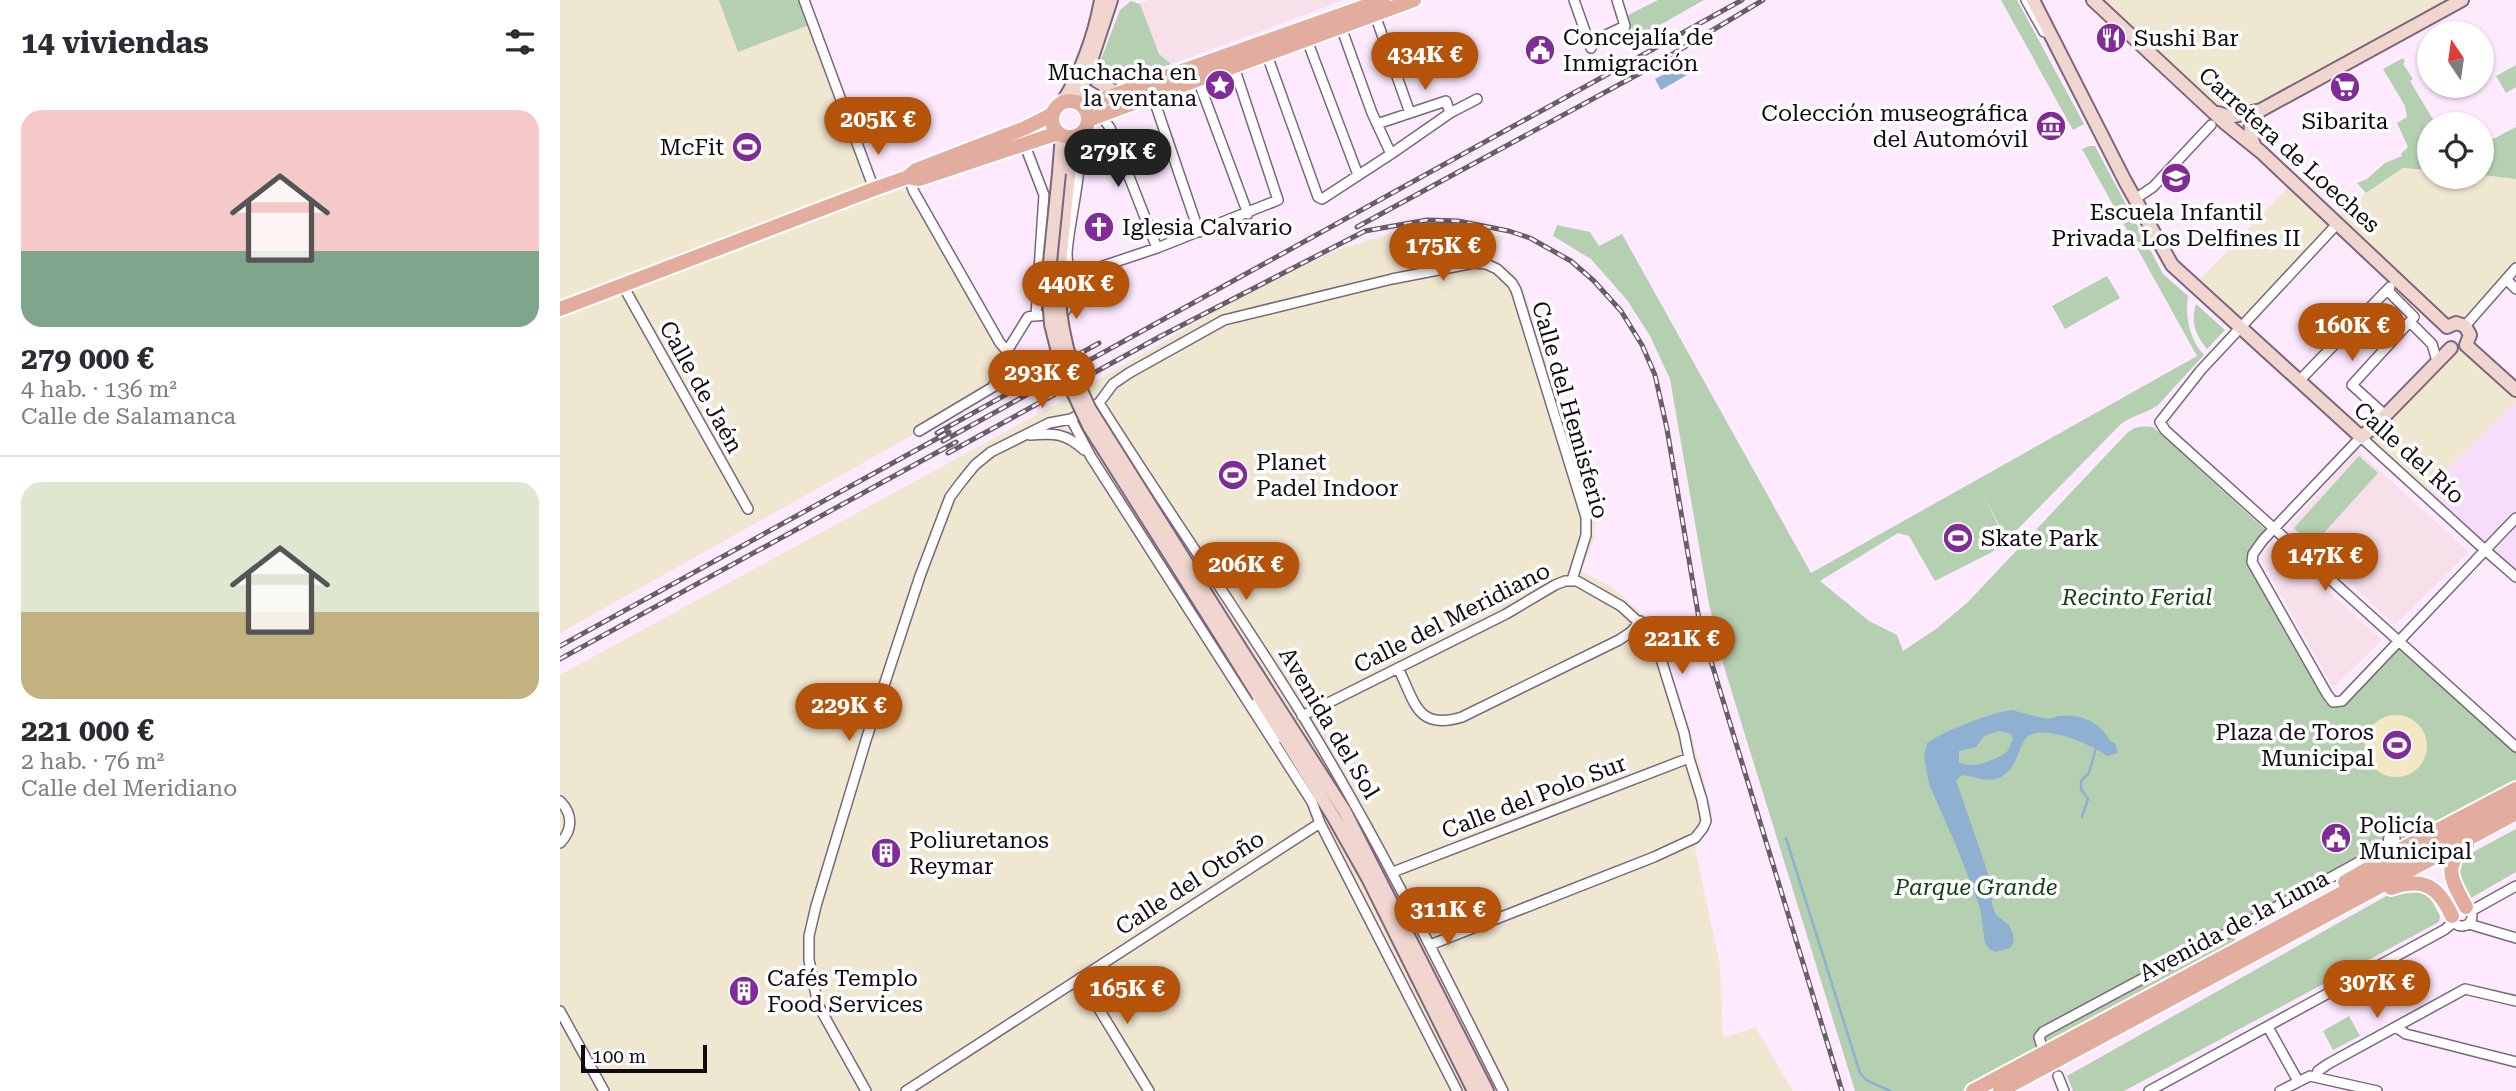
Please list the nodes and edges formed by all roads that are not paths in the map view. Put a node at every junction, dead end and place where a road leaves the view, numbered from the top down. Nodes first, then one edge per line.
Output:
1 (804, 0) edge
2 (1101, 0) edge
3 (1111, 0) edge
4 (1383, 0) edge
5 (1414, 0) edge
6 (1574, 0) edge
7 (1617, 0) edge
8 (2026, 0) edge
9 (2033, 0) edge
10 (2462, 0) edge
11 (2097, 2) edge
12 (1369, 7) edge
13 (1341, 27) junction
14 (1307, 40) junction
15 (2059, 54) junction
16 (1266, 55) junction
17 (1090, 63) junction
18 (1234, 67) junction
19 (1198, 80) junction
20 (1117, 93) junction
21 (1153, 97) junction
22 (1477, 99) dead end
23 (2207, 105) junction
24 (1082, 106) junction
25 (1058, 108) junction
26 (2254, 111) junction
27 (1410, 113) junction
28 (1450, 113) junction
29 (1095, 118) junction
30 (1377, 124) junction
31 (2211, 125) dead end
32 (2239, 134) junction
33 (1068, 135) junction
34 (1024, 143) junction
35 (2254, 145) junction
36 (1391, 154) junction
37 (1358, 175) junction
38 (908, 177) junction
39 (874, 189) junction
40 (2135, 199) junction
41 (1248, 214) junction
42 (2338, 223) junction
43 (1199, 232) junction
44 (1157, 248) junction
45 (2516, 268) edge
46 (1070, 278) junction
47 (2398, 279) junction
48 (2505, 279) junction
49 (622, 284) junction
50 (2516, 289) edge
51 (2387, 290) junction
52 (560, 309) edge
53 (1036, 315) junction
54 (2410, 322) junction
55 (2465, 326) junction
56 (2240, 327) junction
57 (2447, 327) junction
58 (2466, 345) junction
59 (2451, 348) junction
60 (1007, 351) junction
61 (2437, 361) junction
62 (2298, 381) junction
63 (2516, 390) edge
64 (1099, 403) junction
65 (2385, 415) junction
66 (1071, 419) junction
67 (919, 431) dead end
68 (1025, 436) junction
69 (2361, 437) junction
70 (1091, 457) junction
71 (748, 509) dead end
72 (2516, 518) edge
73 (2275, 528) junction
74 (2486, 550) junction
75 (2516, 577) edge
76 (1572, 580) junction
77 (1640, 621) junction
78 (2399, 640) junction
79 (1236, 650) junction
80 (1398, 668) junction
81 (1246, 676) junction
82 (1303, 716) junction
83 (2516, 746) edge
84 (1689, 758) junction
85 (1297, 778) junction
86 (2516, 789) edge
87 (2516, 800) edge
88 (560, 801) edge
89 (2516, 814) edge
90 (1320, 823) junction
91 (2484, 831) junction
92 (560, 843) edge
93 (2394, 846) junction
94 (1394, 872) junction
95 (2516, 886) edge
96 (2469, 909) junction
97 (2453, 919) junction
98 (2469, 924) junction
99 (2516, 938) edge
100 (2265, 943) junction
101 (1430, 945) junction
102 (1080, 978) junction
103 (2516, 1001) edge
104 (560, 1011) edge
105 (2268, 1027) junction
106 (2396, 1027) junction
107 (2041, 1044) dead end
108 (2516, 1062) edge
109 (2058, 1076) dead end
110 (2316, 1076) junction
111 (2298, 1081) junction
112 (604, 1091) edge
113 (866, 1091) edge
114 (906, 1091) edge
115 (1149, 1091) edge
116 (1457, 1091) edge
117 (1474, 1091) edge
118 (1487, 1091) edge
119 (1503, 1091) edge
120 (1973, 1091) edge
121 (2000, 1091) edge
122 (2064, 1091) edge
123 (2149, 1091) edge
124 (2280, 1091) edge
125 (2377, 1091) edge

1 - 39 street
2 - 25 main road
3 - 17 main road
4 - 12 main road
5 - 12 main road
6 - 7 street
8 - 15 street, Calle del Río
9 - 15 main road, Calle del Río
10 - 26 main road
11 - 23 main road, Carretera de Loeches
12 - 13 main road
12 - 20 main road
12 - 27 street
13 - 14 main road
13 - 30 street
14 - 16 main road
14 - 37 street
15 - 40 main road, Calle del Río
16 - 18 main road
16 - 37 street
17 - 20 main road
17 - 24 main road
18 - 19 main road
18 - 41 street
19 - 21 main road
19 - 41 street
20 - 24 main road
21 - 29 main road
21 - 43 street
22 - 28 street
23 - 26 main road
23 - 32 main road, Carretera de Loeches
24 - 25 main road
24 - 29 main road
25 - 33 main road
25 - 38 main road
26 - 32 main road
26 - 35 main road
27 - 28 street
27 - 30 street
28 - 36 street
29 - 33 main road
29 - 44 street
30 - 36 street
31 - 40 street
32 - 35 main road, Carretera de Loeches
33 - 34 main road
33 - 46 street
33 - 79 main road, Avenida del Sol, bridge
34 - 38 main road
34 - 53 street
35 - 42 main road, Carretera de Loeches
36 - 37 street
38 - 39 main road
38 - 60 street
39 - 49 main road
40 - 56 main road, Calle del Río
41 - 43 street
42 - 47 main road, Carretera de Loeches
42 - 56 street
43 - 44 street
44 - 46 street
45 - 48 street
46 - 53 street
47 - 51 street
47 - 57 main road, Carretera de Loeches
48 - 50 street
48 - 55 street
49 - 52 main road
49 - 71 street, Calle de Jaén
51 - 54 street
51 - 62 street
53 - 60 street
54 - 61 street
54 - 65 street
55 - 57 main road
55 - 58 main road
56 - 62 main road, Calle del Río
56 - 73 street
57 - 59 main road
58 - 59 main road
58 - 63 main road
59 - 61 main road
60 - 67 street
61 - 65 main road
62 - 69 main road, Calle del Río
64 - 66 street
64 - 76 street, Calle del Hemisferio
64 - 82 street, Avenida del Sol
65 - 69 main road
66 - 68 street
66 - 70 street
68 - 70 street
68 - 113 street
69 - 73 street
69 - 74 street, Calle del Río
70 - 85 street
72 - 74 street
73 - 78 street
73 - 78 street
74 - 75 street, Calle del Río
74 - 78 street
76 - 77 street, Calle del Meridiano
76 - 80 street, Calle del Meridiano
77 - 80 street
77 - 84 street, Calle del Meridiano
78 - 83 street
79 - 81 main road, Avenida del Sol
79 - 118 main road, Avenida del Sol
80 - 82 street, Calle del Meridiano
81 - 85 street
81 - 117 main road, Avenida del Sol
82 - 94 street, Avenida del Sol
84 - 94 street, Calle del Polo Sur
84 - 101 street, Calle del Meridiano
85 - 90 street
86 - 93 main road
87 - 100 main road, Avenida de la Luna
88 - 92 street
89 - 91 main road, Avenida de la Luna
90 - 102 street, Calle del Otoño
90 - 116 street
91 - 96 main road
91 - 100 main road, Avenida de la Luna
93 - 100 main road
93 - 107 street
94 - 101 street, Avenida del Sol
95 - 96 street
96 - 97 street
96 - 98 street
97 - 98 street
97 - 100 main road
97 - 105 street
98 - 99 street
100 - 120 main road, Avenida de la Luna
100 - 121 main road, Avenida de la Luna
101 - 119 street, Avenida del Sol
102 - 114 street, Calle del Otoño
102 - 115 street
103 - 106 street
104 - 112 street
105 - 111 street
105 - 123 street
106 - 108 street
106 - 110 street
109 - 122 street
110 - 111 street
110 - 125 street
111 - 124 street

